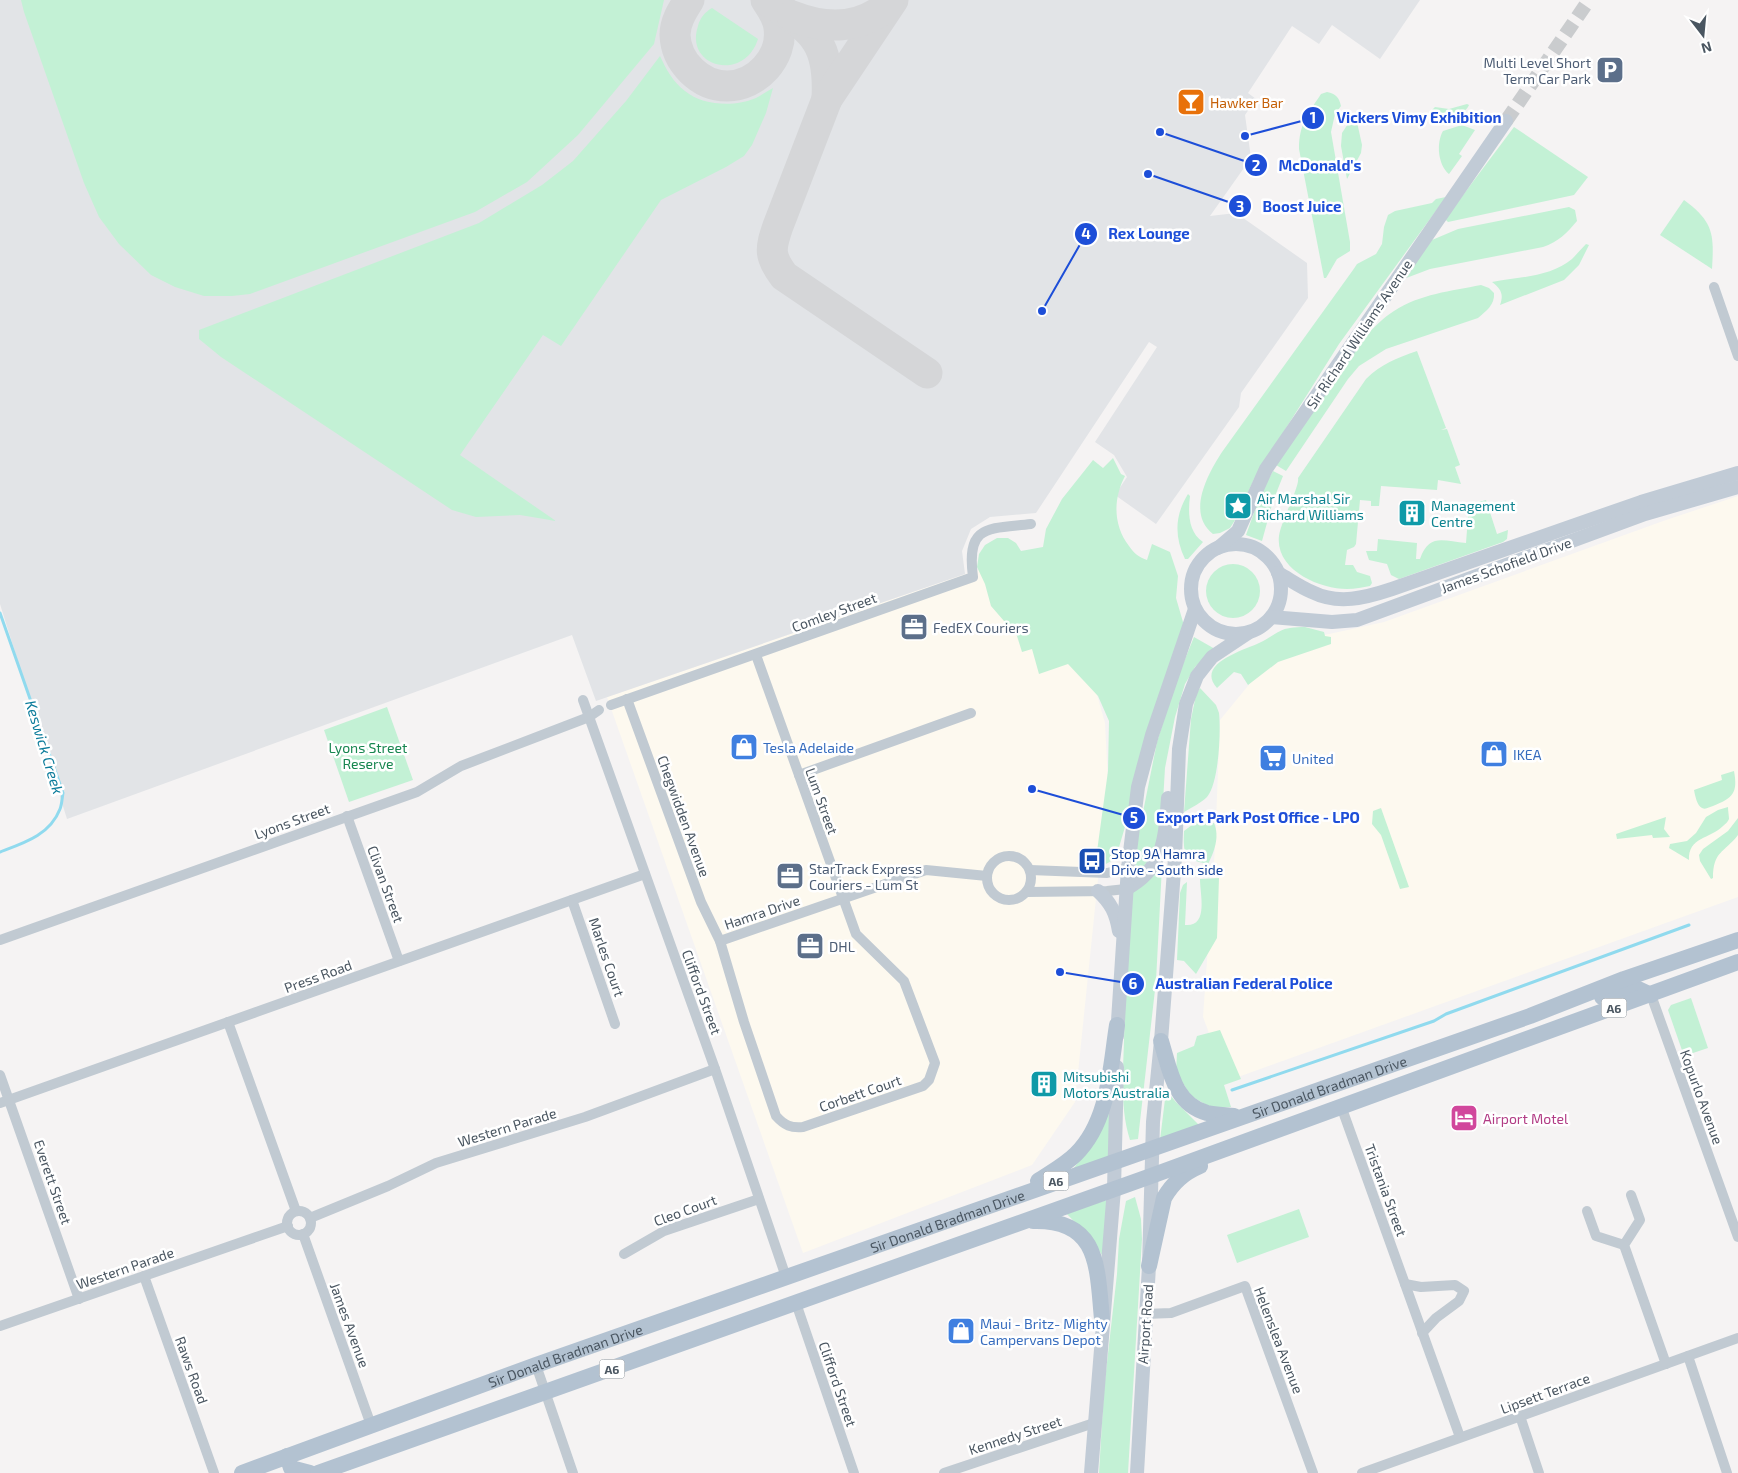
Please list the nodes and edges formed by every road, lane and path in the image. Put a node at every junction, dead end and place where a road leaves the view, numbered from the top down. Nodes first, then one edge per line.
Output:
1 (1506, 121) tunnel mouth
2 (1714, 287) dead end
3 (1738, 356) edge
4 (1738, 473) edge
5 (1738, 487) edge
6 (1031, 524) dead end
7 (1216, 549) junction
8 (1278, 573) junction
9 (1195, 609) junction
10 (1271, 617) junction
11 (1248, 633) junction
12 (756, 655) junction
13 (583, 700) dead end
14 (627, 700) junction
15 (611, 705) dead end
16 (599, 710) dead end
17 (971, 713) dead end
18 (589, 717) junction
19 (1179, 749) junction
20 (799, 775) junction
21 (347, 816) junction
22 (1128, 868) junction
23 (1030, 870) junction
24 (645, 874) junction
25 (986, 876) junction
26 (1126, 889) junction
27 (1098, 891) junction
28 (1027, 892) junction
29 (843, 899) junction
30 (572, 900) junction
31 (0, 940) edge
32 (1738, 940) edge
33 (720, 941) junction
34 (1122, 952) junction
35 (400, 961) junction
36 (1738, 962) edge
37 (1651, 995) junction
38 (1530, 1016) junction
39 (228, 1022) junction
40 (615, 1024) dead end
41 (1117, 1025) junction
42 (1161, 1041) junction
43 (715, 1069) junction
44 (0, 1075) edge
45 (4, 1102) edge
46 (1341, 1106) junction
47 (1239, 1117) junction
48 (1265, 1134) junction
49 (1152, 1148) junction
50 (1116, 1160) junction
51 (1151, 1176) junction
52 (1114, 1189) junction
53 (1631, 1195) dead end
54 (759, 1200) junction
55 (996, 1202) junction
56 (1587, 1211) dead end
57 (296, 1212) junction
58 (310, 1218) junction
59 (1024, 1221) junction
60 (288, 1226) junction
61 (303, 1234) junction
62 (1738, 1237) edge
63 (1624, 1245) junction
64 (624, 1254) dead end
65 (1148, 1266) junction
66 (144, 1276) junction
67 (786, 1277) junction
68 (1405, 1284) junction
69 (79, 1299) junction
70 (796, 1303) junction
71 (1145, 1314) junction
72 (1102, 1319) junction
73 (0, 1326) edge
74 (1422, 1333) junction
75 (1738, 1338) edge
76 (1688, 1356) junction
77 (1666, 1364) junction
78 (536, 1365) junction
79 (545, 1393) junction
80 (1520, 1416) junction
81 (1094, 1423) junction
82 (371, 1425) junction
83 (1460, 1438) junction
84 (287, 1456) junction
85 (851, 1472) edge
86 (214, 1473) edge
87 (242, 1473) edge
88 (310, 1473) edge
89 (318, 1473) edge
90 (573, 1473) edge
91 (944, 1473) edge
92 (1091, 1473) edge
93 (1137, 1473) edge
94 (1313, 1473) edge
95 (1362, 1473) edge
96 (1539, 1473) edge
97 (1727, 1473) edge

1 - 7 main road, Sir Richard Williams Avenue
2 - 3 street
4 - 8 main road, James Schofield Drive
5 - 10 main road, James Schofield Drive
6 - 12 street, Comley Street
7 - 8 main road
7 - 9 main road
8 - 10 main road
9 - 11 main road
9 - 22 main road
10 - 11 main road
11 - 19 main road
12 - 14 street, Comley Street
12 - 20 street, Lum Street
13 - 18 street, Clifford Street
14 - 15 street, Comley Street
14 - 33 street, Chegwidden Avenue
16 - 18 street, Lyons Street
17 - 20 street
18 - 21 street, Lyons Street
18 - 24 street, Clifford Street
19 - 26 main road
19 - 42 main road
20 - 29 street, Lum Street
21 - 31 street, Lyons Street
21 - 35 street, Clivan Street
22 - 23 street
22 - 26 main road
23 - 25 street
23 - 28 street
24 - 30 street, Press Road
24 - 43 street, Clifford Street
25 - 28 street
25 - 29 street, Hamra Drive
26 - 27 street
26 - 34 main road
27 - 28 street
27 - 34 main road
29 - 33 street, Hamra Drive
29 - 33 street, Corbett Court
30 - 35 street, Press Road
30 - 40 street, Marles Court
32 - 38 main road, Sir Donald Bradman Drive / A6
34 - 41 main road
35 - 39 street, Press Road
36 - 37 main road, Sir Donald Bradman Drive / A6
37 - 38 main road
37 - 46 main road, Sir Donald Bradman Drive / A6
37 - 62 street, Kopurlo Avenue
38 - 47 main road, Sir Donald Bradman Drive / A6
39 - 45 street, Press Road
39 - 57 street
41 - 50 main road
41 - 55 main road
42 - 47 main road
42 - 49 main road
43 - 54 street, Clifford Street
43 - 58 street, Western Parade
44 - 45 street, Everett Street
45 - 69 street, Everett Street
46 - 48 main road, Sir Donald Bradman Drive / A6
46 - 68 street, Tristania Street
47 - 49 main road, Sir Donald Bradman Drive / A6
48 - 51 main road, Sir Donald Bradman Drive / A6
48 - 65 main road
49 - 50 main road, Sir Donald Bradman Drive / A6
49 - 51 main road
50 - 52 main road
50 - 55 main road, Sir Donald Bradman Drive / A6
51 - 52 main road, Sir Donald Bradman Drive / A6
51 - 65 main road, Airport Road
52 - 59 main road, Sir Donald Bradman Drive / A6
52 - 72 main road
53 - 63 street
54 - 64 street, Cleo Court
54 - 67 street, Clifford Street
55 - 67 main road, Sir Donald Bradman Drive / A6
56 - 63 street
57 - 58 street
57 - 60 street
58 - 61 street
59 - 70 main road, Sir Donald Bradman Drive / A6
59 - 72 main road
60 - 61 street
60 - 66 street, Western Parade
61 - 82 street, James Avenue
63 - 77 street
65 - 71 main road, Airport Road
66 - 69 street, Western Parade
66 - 86 street, Raws Road
67 - 78 main road, Sir Donald Bradman Drive / A6
68 - 74 street, Tristania Street
68 - 74 street
69 - 73 street, Western Parade
70 - 79 main road, Sir Donald Bradman Drive / A6
70 - 85 street, Clifford Street
71 - 93 main road, Airport Road
71 - 94 street, Helenslea Avenue
72 - 81 main road
74 - 83 street, Tristania Street
75 - 76 street, Lipsett Terrace
76 - 77 street, Lipsett Terrace
76 - 97 street
77 - 80 street, Lipsett Terrace
78 - 79 street
78 - 82 main road, Sir Donald Bradman Drive / A6
79 - 89 main road, Sir Donald Bradman Drive / A6
79 - 90 street
80 - 83 street, Lipsett Terrace
80 - 96 street
81 - 91 street, Kennedy Street
81 - 92 main road
82 - 84 main road, Sir Donald Bradman Drive / A6
83 - 95 street, Lipsett Terrace
84 - 87 main road, Sir Donald Bradman Drive / A6
84 - 88 main road

